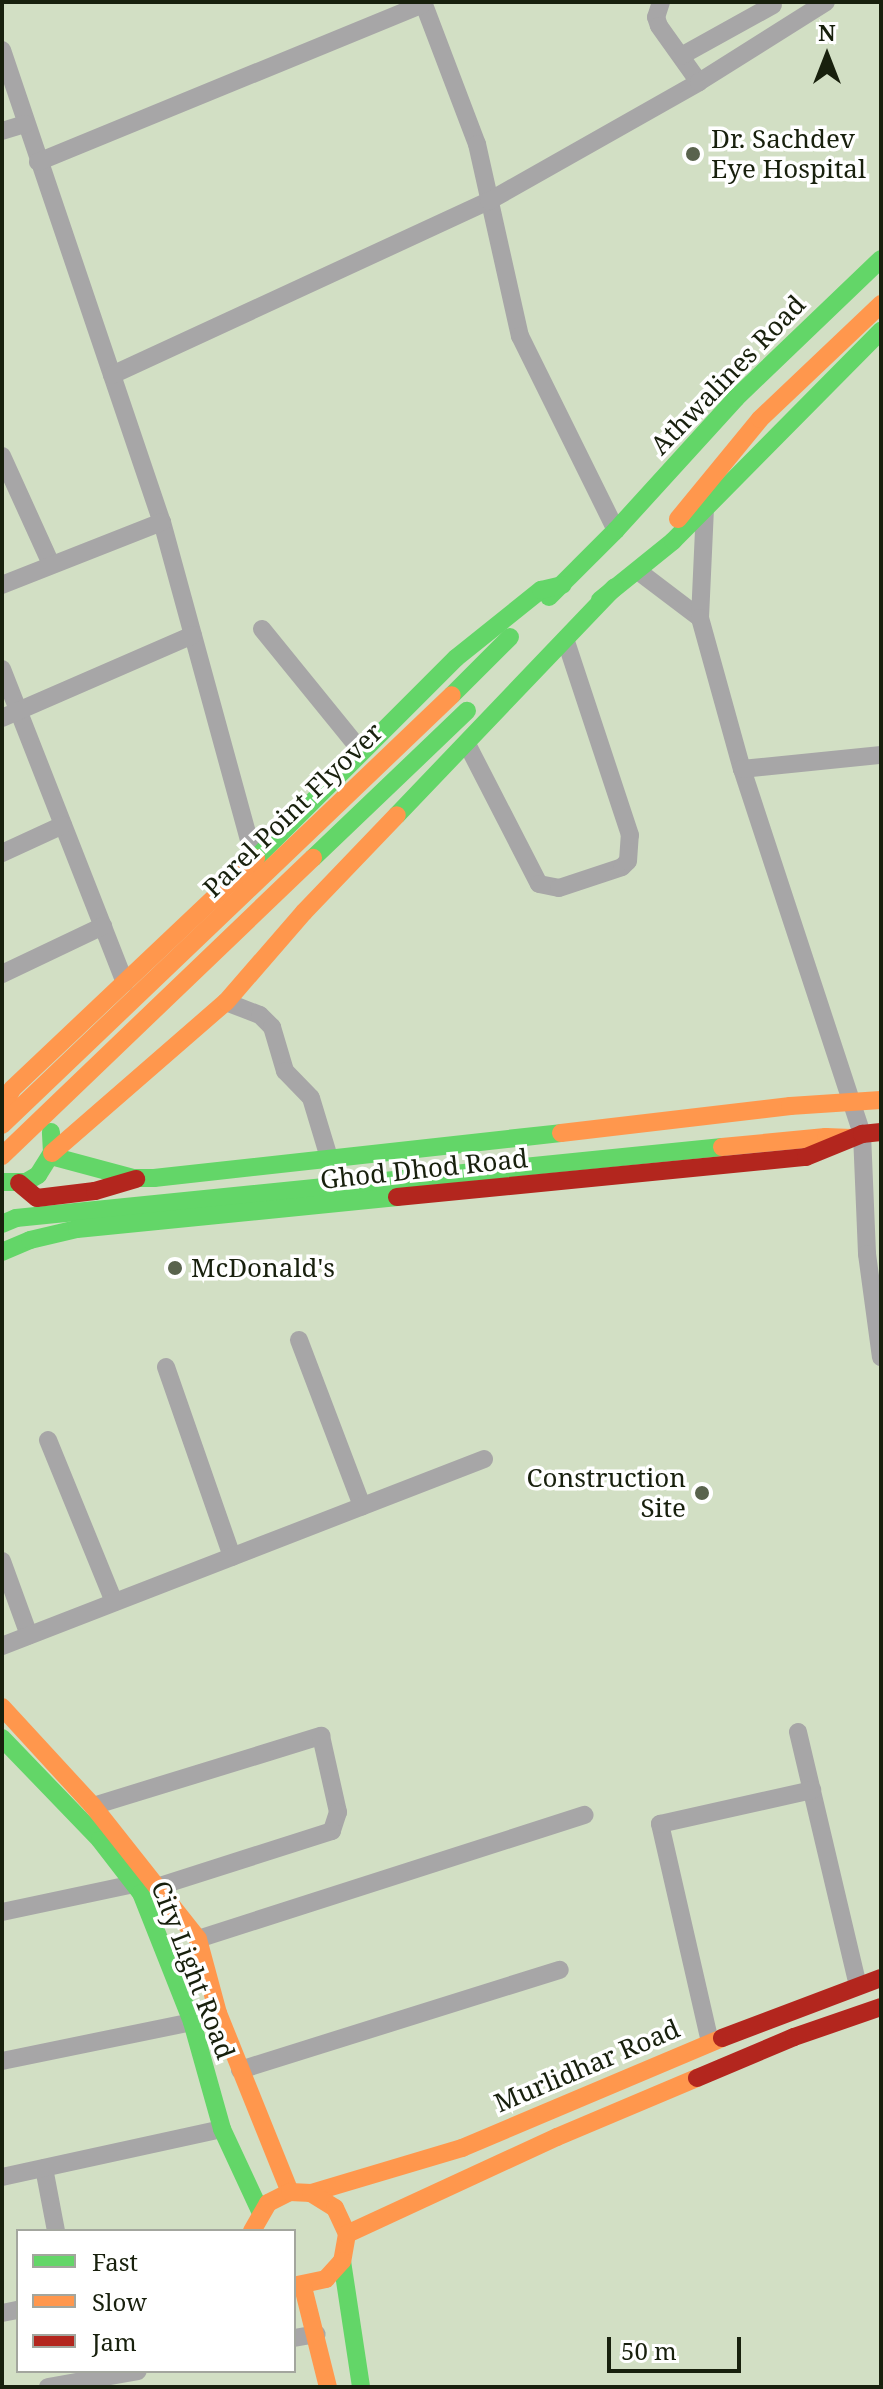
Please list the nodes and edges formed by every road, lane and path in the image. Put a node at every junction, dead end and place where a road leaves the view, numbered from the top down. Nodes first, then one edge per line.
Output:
1 (826, 2) edge
2 (423, 3) edge
3 (772, 3) edge
4 (657, 4) edge
5 (785, 28) junction
6 (2, 50) edge
7 (681, 56) junction
8 (699, 82) junction
9 (25, 124) junction
10 (2, 131) edge
11 (38, 162) junction
12 (489, 201) junction
13 (881, 259) edge
14 (881, 304) edge
15 (881, 331) edge
16 (112, 375) junction
17 (2, 456) edge
18 (705, 509) junction
19 (162, 522) junction
20 (616, 530) junction
21 (665, 548) junction
22 (51, 564) junction
23 (638, 571) junction
24 (2, 585) edge
25 (562, 585) junction
26 (615, 587) junction
27 (700, 618) junction
28 (262, 629) dead end
29 (193, 635) junction
30 (566, 642) junction
31 (2, 669) edge
32 (10, 714) edge
33 (467, 744) junction
34 (361, 751) junction
35 (881, 755) edge
36 (742, 769) junction
37 (63, 825) junction
38 (2, 853) edge
39 (253, 861) junction
40 (304, 912) junction
41 (103, 926) junction
42 (2, 974) edge
43 (125, 983) junction
44 (226, 1002) junction
45 (881, 1100) edge
46 (852, 1102) junction
47 (3, 1105) edge
48 (2, 1125) edge
49 (865, 1135) edge
50 (52, 1154) junction
51 (2, 1156) edge
52 (330, 1161) junction
53 (140, 1178) junction
54 (9, 1186) edge
55 (2, 1224) edge
56 (2, 1252) edge
57 (874, 1253) edge
58 (880, 1331) edge
59 (299, 1340) dead end
60 (881, 1357) edge
61 (166, 1367) dead end
62 (48, 1440) dead end
63 (484, 1459) dead end
64 (362, 1506) junction
65 (232, 1557) junction
66 (2, 1561) edge
67 (114, 1602) junction
68 (29, 1635) junction
69 (2, 1646) edge
70 (2, 1707) edge
71 (798, 1732) dead end
72 (2, 1738) edge
73 (812, 1790) junction
74 (93, 1806) junction
75 (585, 1815) dead end
76 (144, 1888) junction
77 (2, 1912) edge
78 (198, 1939) junction
79 (560, 1970) dead end
80 (881, 1978) edge
81 (858, 1986) junction
82 (881, 2007) edge
83 (192, 2022) junction
84 (710, 2042) junction
85 (2, 2061) edge
86 (240, 2070) junction
87 (222, 2129) junction
88 (44, 2168) junction
89 (2, 2177) edge
90 (290, 2192) junction
91 (311, 2193) junction
92 (260, 2211) junction
93 (56, 2229) edge
94 (253, 2229) edge
95 (347, 2234) junction
96 (342, 2261) junction
97 (298, 2286) edge
98 (317, 2334) junction
99 (296, 2338) edge
100 (127, 2373) edge
101 (48, 2387) edge
102 (328, 2387) edge
103 (361, 2387) edge

1 - 5 street
2 - 11 street
2 - 12 street
3 - 5 street
3 - 7 street
4 - 7 street
5 - 8 street
6 - 9 street
7 - 8 street
8 - 12 street
9 - 10 street
9 - 11 street
11 - 16 street
12 - 16 street
12 - 20 street
13 - 20 main road, Athwalines Road
14 - 21 main road
15 - 18 main road
16 - 19 street
17 - 22 street
18 - 21 main road
18 - 27 street
19 - 22 street
19 - 29 street
20 - 25 main road, Parel Point Flyover
21 - 23 main road
22 - 24 street
23 - 26 main road
23 - 27 street
25 - 34 main road
25 - 48 main road, Parel Point Flyover, bridge
26 - 30 main road
26 - 51 main road, Parel Point Flyover, bridge
27 - 36 street
28 - 34 street
29 - 32 street
29 - 39 street
30 - 33 main road
30 - 33 street
31 - 32 street
32 - 37 street
33 - 40 main road
34 - 39 main road
35 - 36 street
36 - 46 street
37 - 38 street
37 - 41 street
39 - 40 street
39 - 43 main road
40 - 44 main road
41 - 42 street
41 - 43 street
43 - 47 main road
44 - 50 main road
44 - 52 street
45 - 46 main road, Ghod Dhod Road
46 - 49 street
46 - 52 main road, Ghod Dhod Road
47 - 50 main road
49 - 55 main road
49 - 56 main road, Ghod Dhod Road
49 - 57 street
50 - 53 main road, Ghod Dhod Road
50 - 54 main road
52 - 53 main road, Ghod Dhod Road
53 - 54 main road
57 - 58 street
58 - 60 street
59 - 64 street
61 - 65 street
62 - 67 street
63 - 64 street
64 - 65 street
65 - 67 street
66 - 68 street
67 - 68 street
68 - 69 street
70 - 74 main road
71 - 73 street
72 - 76 main road, City Light Road
73 - 81 street
73 - 84 street
74 - 76 main road
74 - 76 street
75 - 78 street
76 - 77 street
76 - 78 main road
76 - 83 main road, City Light Road
78 - 86 main road
79 - 86 street
80 - 81 main road, Murlidhar Road
81 - 84 main road, Murlidhar Road
82 - 95 main road, Murlidhar Road
83 - 85 street
83 - 87 main road, City Light Road
84 - 91 main road, Murlidhar Road
86 - 90 main road
87 - 88 street
87 - 92 main road, City Light Road
88 - 89 street
88 - 93 street
90 - 91 main road
90 - 92 main road
91 - 95 main road
92 - 94 main road
95 - 96 main road
96 - 97 main road
96 - 103 main road
97 - 98 main road
98 - 99 street
98 - 102 main road
100 - 101 street

